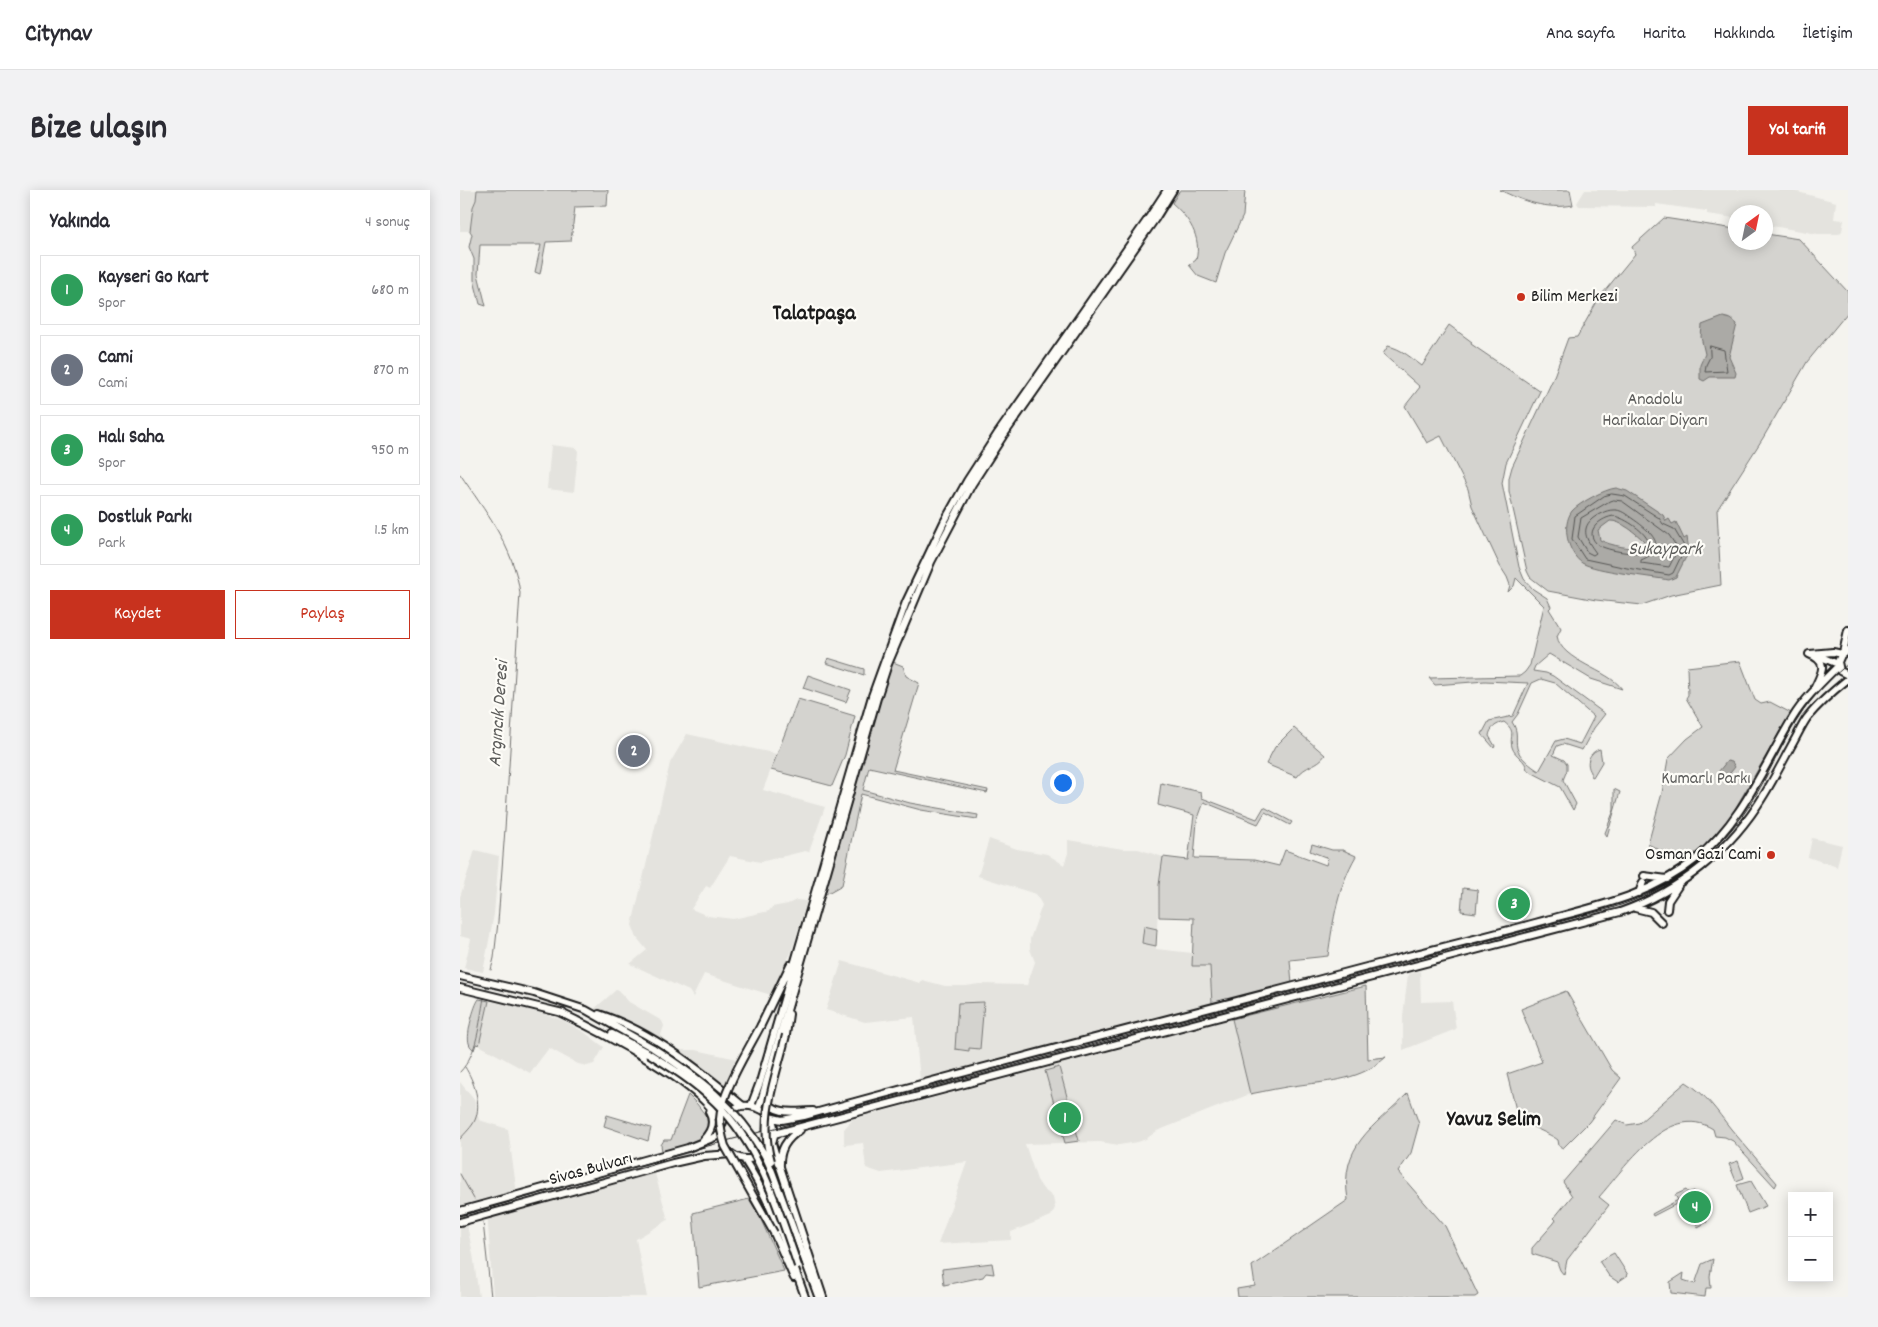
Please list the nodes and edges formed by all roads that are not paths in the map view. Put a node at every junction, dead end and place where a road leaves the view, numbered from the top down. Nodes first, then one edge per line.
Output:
1 (1167, 190) edge
2 (1173, 190) edge
3 (1848, 630) edge
4 (1844, 653) edge
5 (1809, 654) junction
6 (1838, 665) junction
7 (1848, 677) edge
8 (1813, 691) junction
9 (1668, 879) junction
10 (1680, 883) junction
11 (1639, 893) junction
12 (1633, 907) junction
13 (1667, 910) dead end
14 (1662, 923) dead end
15 (798, 950) junction
16 (463, 977) edge
17 (476, 980) junction
18 (462, 989) edge
19 (793, 991) junction
20 (474, 992) junction
21 (586, 1010) junction
22 (559, 1012) junction
23 (651, 1050) junction
24 (764, 1092) junction
25 (697, 1094) junction
26 (747, 1106) junction
27 (759, 1108) junction
28 (821, 1111) junction
29 (769, 1117) junction
30 (821, 1122) junction
31 (721, 1132) junction
32 (774, 1134) junction
33 (772, 1144) junction
34 (697, 1145) junction
35 (732, 1154) junction
36 (744, 1159) junction
37 (780, 1169) junction
38 (780, 1194) junction
39 (460, 1211) edge
40 (460, 1222) edge
41 (804, 1297) edge
42 (809, 1297) edge
43 (819, 1297) edge
44 (823, 1297) edge

1 - 15 highway
2 - 19 highway
3 - 4 highway
4 - 5 highway
4 - 6 highway
5 - 6 highway
5 - 8 highway
6 - 7 highway
6 - 8 highway
7 - 10 highway
8 - 9 highway
9 - 11 highway
9 - 11 highway
10 - 12 highway
10 - 13 highway
11 - 28 highway
12 - 14 highway
12 - 30 highway
15 - 26 highway
15 - 41 highway, bridge
16 - 17 highway
16 - 18 highway
17 - 20 highway
17 - 21 highway
18 - 20 highway
19 - 24 highway
19 - 38 highway, bridge
20 - 22 highway
21 - 23 highway
21 - 26 highway
22 - 23 highway
22 - 25 highway
23 - 38 highway, bridge
23 - 42 highway, bridge
24 - 27 highway
24 - 28 highway
25 - 31 highway
25 - 34 highway
26 - 27 highway
26 - 31 highway
27 - 29 highway
28 - 29 highway
29 - 32 highway
30 - 32 highway
30 - 37 highway
31 - 34 highway, Sivas Bulvarı
31 - 35 highway
32 - 33 highway
33 - 36 highway
33 - 37 highway
34 - 39 highway, Sivas Bulvarı
35 - 36 highway
35 - 40 highway, Sivas Bulvarı
36 - 41 highway
37 - 44 highway
38 - 43 highway

